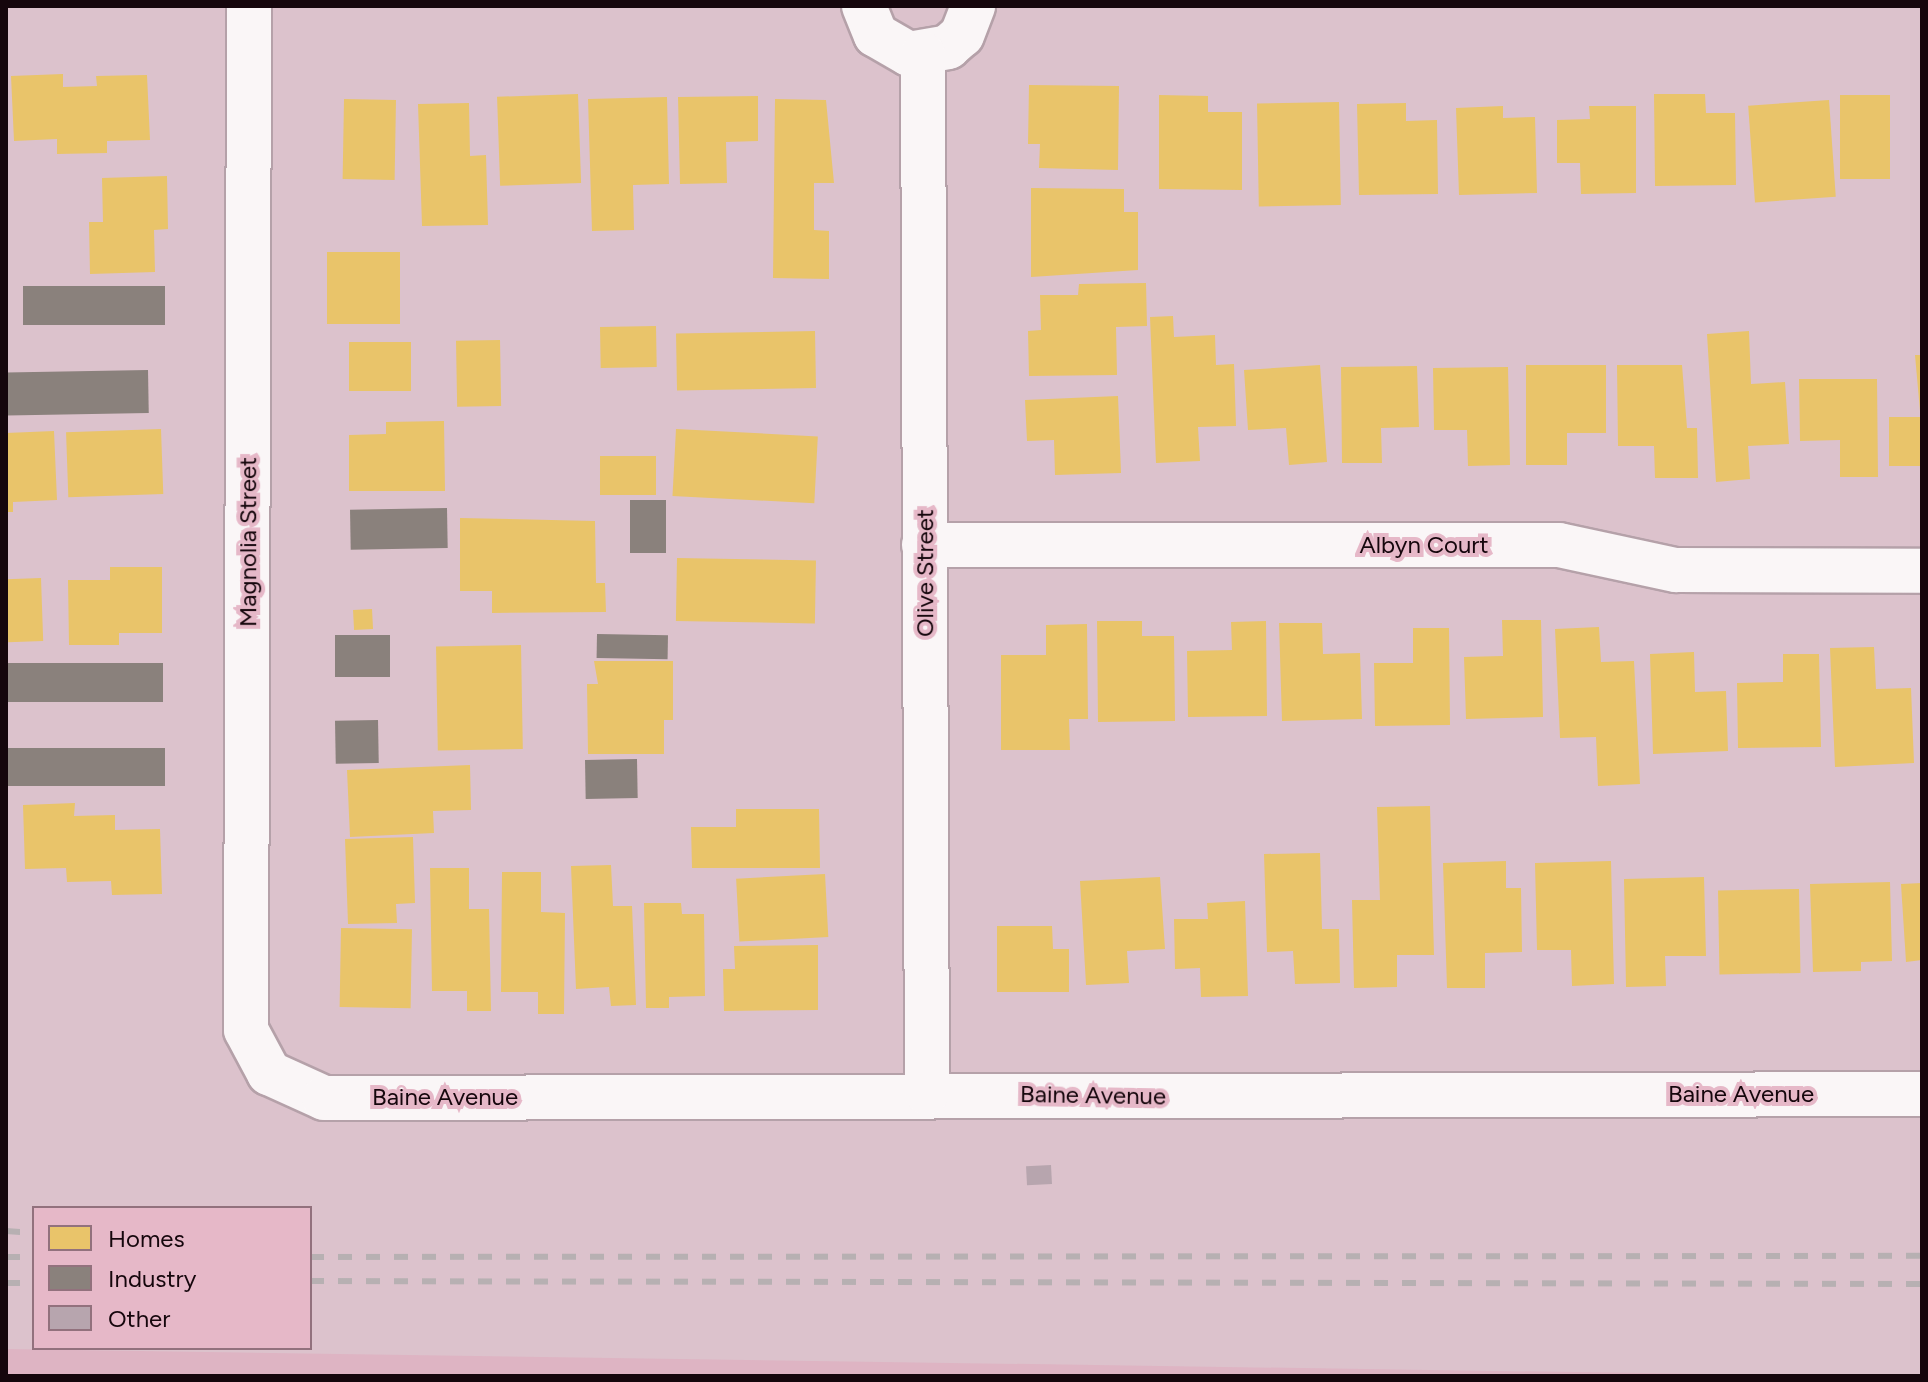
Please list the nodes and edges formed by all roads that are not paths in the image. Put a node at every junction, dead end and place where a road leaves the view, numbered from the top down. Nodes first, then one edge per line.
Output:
1 (249, 6) edge
2 (864, 6) edge
3 (973, 6) edge
4 (923, 54) junction
5 (924, 545) junction
6 (1922, 571) edge
7 (269, 1073) joint
8 (927, 1093) junction
9 (1922, 1094) edge

1 - 7 street, Magnolia Street
2 - 4 street
3 - 4 street
4 - 5 street, Olive Street
5 - 6 street, Albyn Court
5 - 8 street, Olive Street
7 - 8 street, Baine Avenue
8 - 9 street, Baine Avenue

